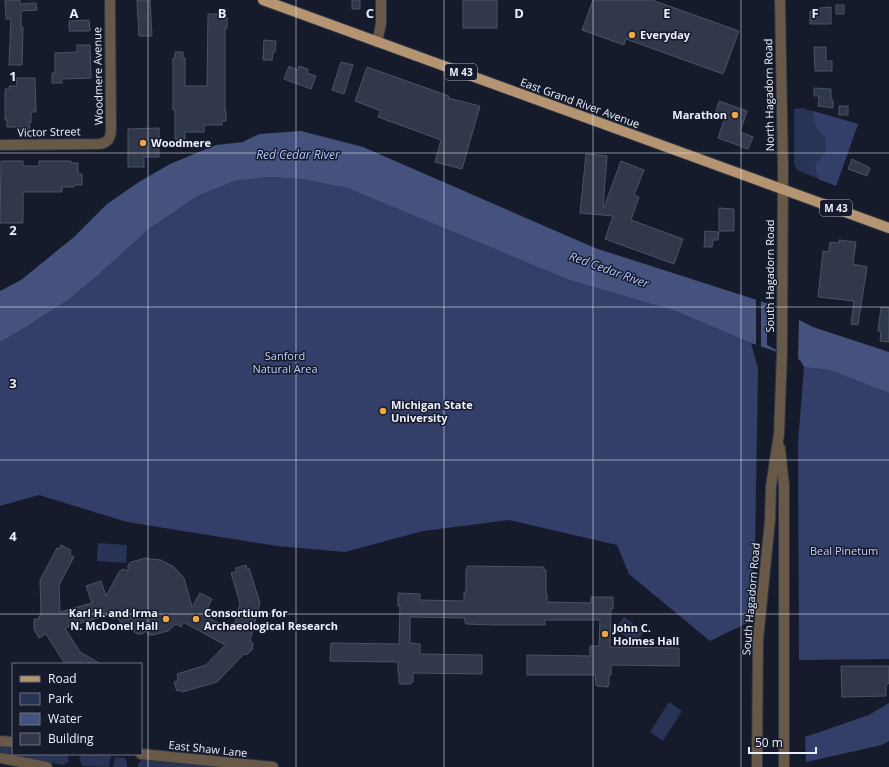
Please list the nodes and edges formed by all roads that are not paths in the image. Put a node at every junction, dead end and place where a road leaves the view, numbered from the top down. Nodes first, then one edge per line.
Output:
1 (110, 0) edge
2 (263, 0) edge
3 (381, 0) edge
4 (780, 0) edge
5 (377, 42) junction
6 (99, 144) joint
7 (0, 145) edge
8 (783, 189) junction
9 (889, 228) edge
10 (778, 434) junction
11 (0, 741) edge
12 (12, 742) edge
13 (142, 754) edge
14 (0, 758) edge
15 (47, 767) edge
16 (273, 767) edge
17 (757, 767) edge
18 (784, 767) edge

1 - 6 street, Woodmere Avenue
2 - 5 main road, East Grand River Avenue / M 43
3 - 5 street
4 - 8 street, North Hagadorn Road
5 - 8 main road, East Grand River Avenue / M 43
6 - 7 street, Victor Street
8 - 9 main road, East Grand River Avenue / M 43
8 - 10 street, South Hagadorn Road
10 - 17 street, South Hagadorn Road
10 - 18 street, South Hagadorn Road
11 - 12 street
13 - 16 street, East Shaw Lane
14 - 15 street

